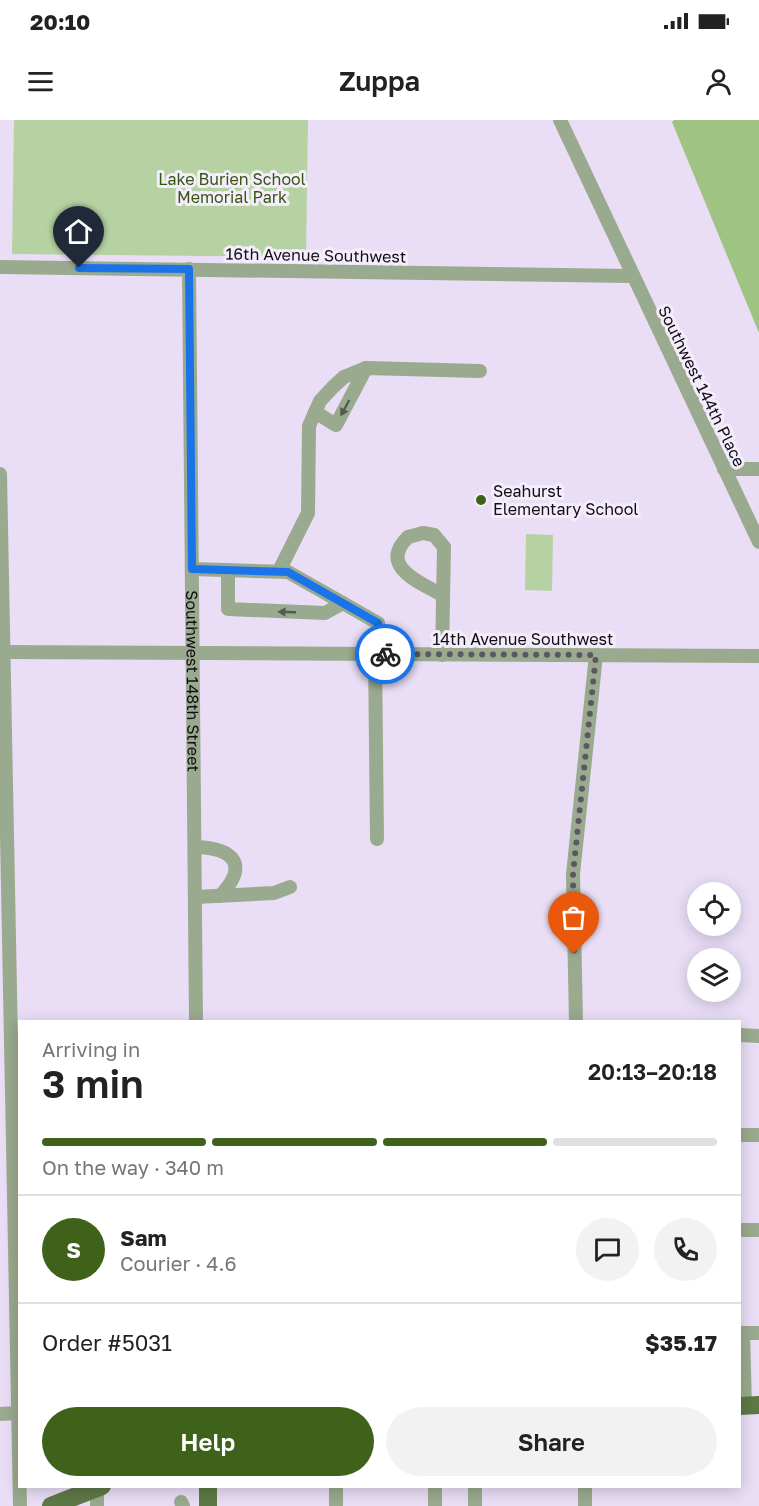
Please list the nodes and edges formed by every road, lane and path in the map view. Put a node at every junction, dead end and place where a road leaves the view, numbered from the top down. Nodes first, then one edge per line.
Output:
1 (560, 120) edge
2 (0, 267) edge
3 (189, 269) junction
4 (632, 276) junction
5 (366, 368) junction
6 (480, 371) dead end
7 (315, 412) junction
8 (724, 469) junction
9 (759, 469) edge
10 (0, 474) edge
11 (759, 542) edge
12 (192, 569) junction
13 (228, 570) junction
14 (279, 571) junction
15 (441, 594) junction
16 (342, 603) junction
17 (2, 652) edge
18 (193, 652) junction
19 (377, 653) junction
20 (442, 655) junction
21 (596, 655) junction
22 (759, 656) edge
23 (377, 839) dead end
24 (195, 847) junction
25 (290, 887) dead end
26 (220, 896) junction
27 (195, 897) junction
28 (196, 1020) edge
29 (576, 1020) edge
30 (10, 1032) edge
31 (741, 1035) edge
32 (759, 1036) edge
33 (741, 1135) edge
34 (759, 1135) edge
35 (741, 1230) edge
36 (759, 1230) edge
37 (741, 1333) edge
38 (759, 1333) edge
39 (18, 1358) edge
40 (18, 1394) edge
41 (748, 1406) edge
42 (17, 1413) junction
43 (0, 1414) edge
44 (18, 1444) edge
45 (19, 1488) edge
46 (208, 1488) edge
47 (336, 1488) edge
48 (435, 1488) edge
49 (475, 1488) edge
50 (585, 1488) edge
51 (98, 1492) edge
52 (73, 1502) edge
53 (20, 1506) edge
54 (51, 1506) edge
55 (208, 1506) edge
56 (336, 1506) edge
57 (435, 1506) edge
58 (475, 1506) edge
59 (585, 1506) edge

1 - 4 street, Southwest 144th Place
2 - 3 street, 16th Avenue Southwest
3 - 4 street, 16th Avenue Southwest
3 - 12 street, Southwest 148th Street
4 - 8 street, Southwest 144th Place
5 - 6 street
5 - 7 street
5 -> 7 street
7 - 14 street
8 - 9 street
8 - 11 street, Southwest 144th Place
10 - 17 street
12 - 13 street
12 - 18 street, Southwest 148th Street
13 - 14 street
16 -> 13 street
14 - 16 street
15 - 15 street
15 - 20 street
16 - 19 street
17 - 18 street, 14th Avenue Southwest
17 - 30 street
18 - 19 street, 14th Avenue Southwest
18 - 24 street, Southwest 148th Street
19 - 20 street, 14th Avenue Southwest
19 - 23 street
20 - 21 street, 14th Avenue Southwest
21 - 22 street, 14th Avenue Southwest
21 - 29 street
24 - 26 street
24 - 27 street, Southwest 148th Street
25 - 26 street
26 - 27 street
27 - 28 street, Southwest 148th Street
30 - 39 street
31 - 32 street
33 - 34 street
35 - 36 street
37 - 38 street
37 - 41 street
39 - 40 street
40 - 42 street
42 - 43 street
42 - 44 street
45 - 53 street
46 - 55 main road
47 - 56 street
48 - 57 street
49 - 58 street
50 - 59 street
51 - 52 main road
52 - 54 main road

